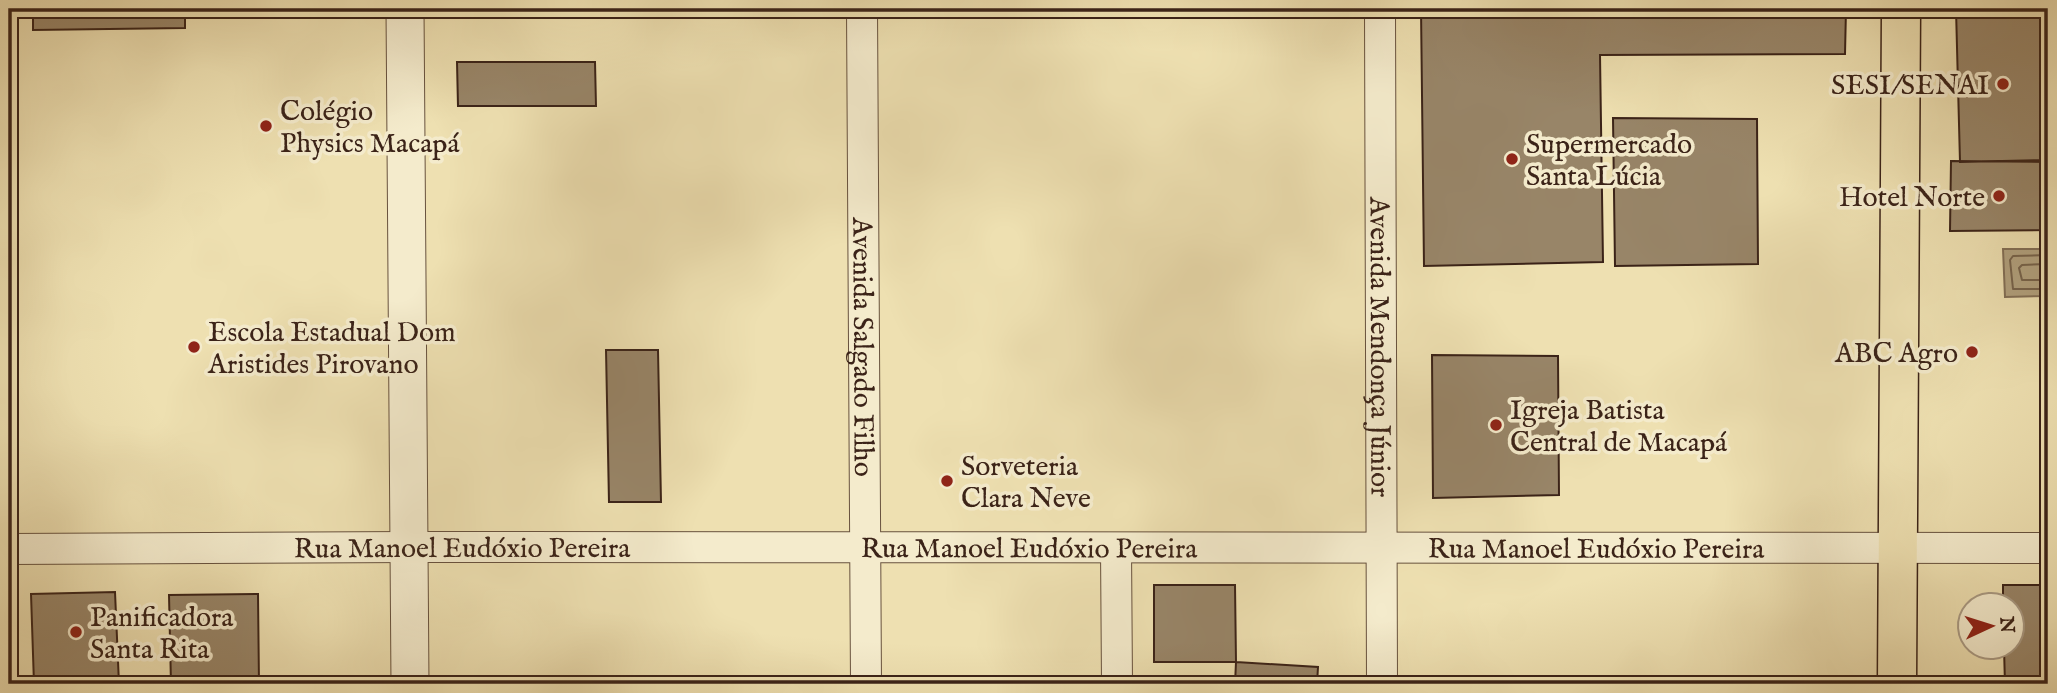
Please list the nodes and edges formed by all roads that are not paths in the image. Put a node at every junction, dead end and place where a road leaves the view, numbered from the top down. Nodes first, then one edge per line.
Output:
1 (405, 9) edge
2 (862, 9) edge
3 (1380, 9) edge
4 (1901, 9) edge
5 (410, 547) junction
6 (866, 547) junction
7 (1383, 547) junction
8 (1896, 547) junction
9 (1116, 548) junction
10 (2048, 548) edge
11 (9, 549) edge
12 (410, 684) edge
13 (866, 684) edge
14 (1117, 684) edge
15 (1382, 684) edge
16 (1897, 684) edge

1 - 5 street
2 - 6 street, Avenida Salgado Filho
3 - 7 street, Avenida Mendonça Júnior
4 - 8 main road
5 - 6 street, Rua Manoel Eudóxio Pereira
5 - 11 street, Rua Manoel Eudóxio Pereira
5 - 12 street
6 - 9 street, Rua Manoel Eudóxio Pereira
6 - 13 street, Avenida Salgado Filho
7 - 8 street, Rua Manoel Eudóxio Pereira
7 - 9 street, Rua Manoel Eudóxio Pereira
7 - 15 street, Avenida Mendonça Júnior
8 - 10 street, Rua Manoel Eudóxio Pereira
8 - 16 main road
9 - 14 street

